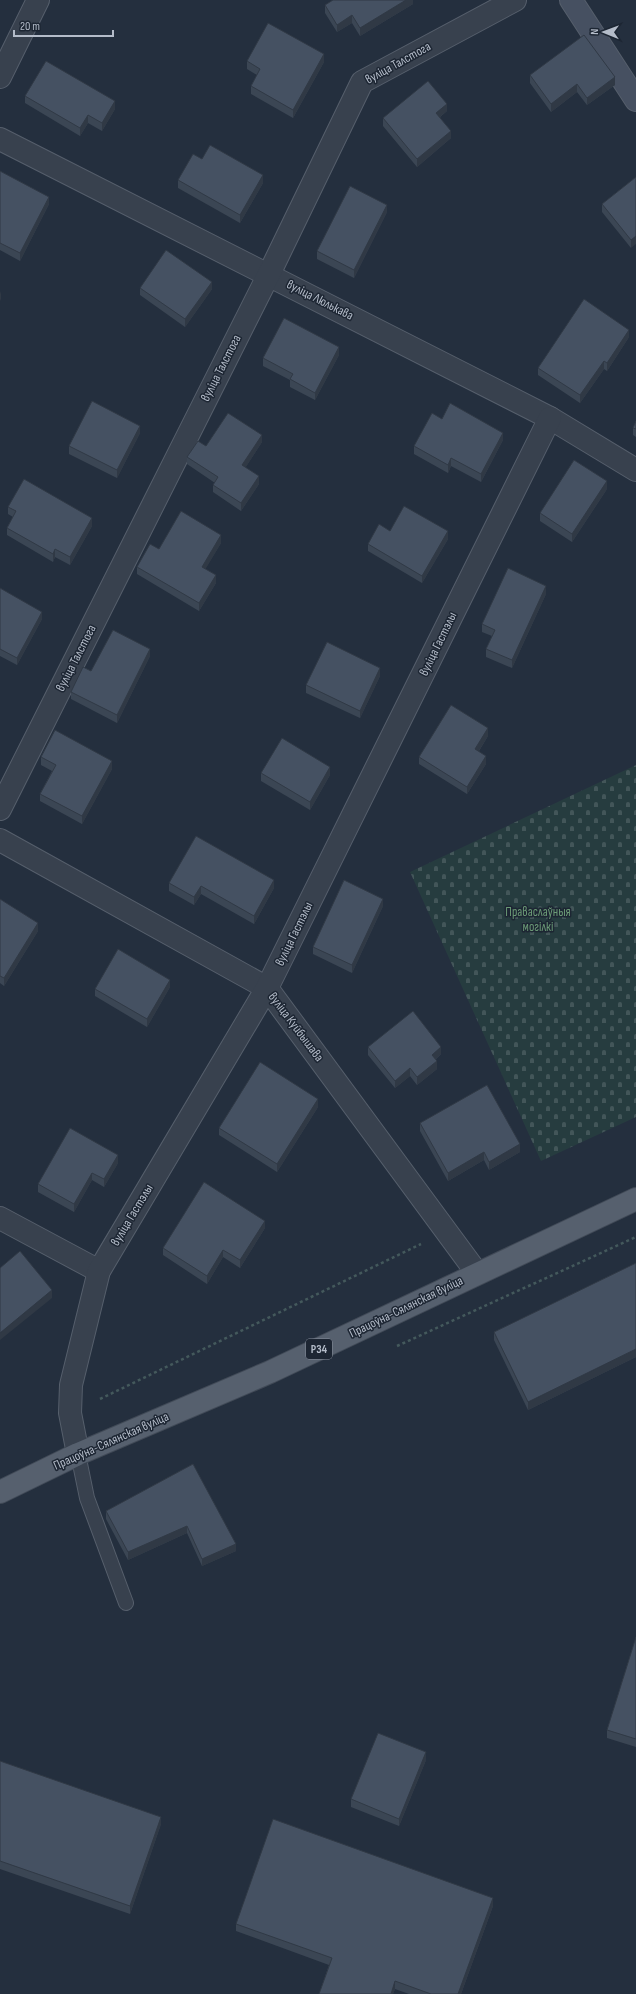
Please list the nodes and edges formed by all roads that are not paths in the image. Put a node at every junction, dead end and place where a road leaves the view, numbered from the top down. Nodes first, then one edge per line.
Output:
1 (38, 0) edge
2 (515, 0) edge
3 (572, 0) edge
4 (0, 77) edge
5 (636, 100) edge
6 (0, 139) edge
7 (268, 274) junction
8 (550, 418) junction
9 (636, 470) edge
10 (0, 809) edge
11 (0, 840) edge
12 (267, 988) junction
13 (636, 1199) edge
14 (0, 1218) edge
15 (99, 1271) junction
16 (477, 1273) junction
17 (78, 1454) junction
18 (0, 1492) edge
19 (126, 1603) dead end

1 - 4 street
2 - 7 street, вуліца Талстога
3 - 5 main road
6 - 7 street, вуліца Люлькава
7 - 8 street, вуліца Люлькава
7 - 10 street, вуліца Талстога
8 - 9 street, вуліца Люлькава
8 - 12 street, вуліца Гастэлы
11 - 12 street, вуліца Куйбышава
12 - 15 street, вуліца Гастэлы
12 - 16 street, вуліца Куйбышава
13 - 16 main road, Працоўна-Сялянская вуліца / Р34
14 - 15 street
15 - 17 street, вуліца Гастэлы
16 - 17 main road, Працоўна-Сялянская вуліца / Р34
17 - 18 main road, Працоўна-Сялянская вуліца / Р34
17 - 19 lane

